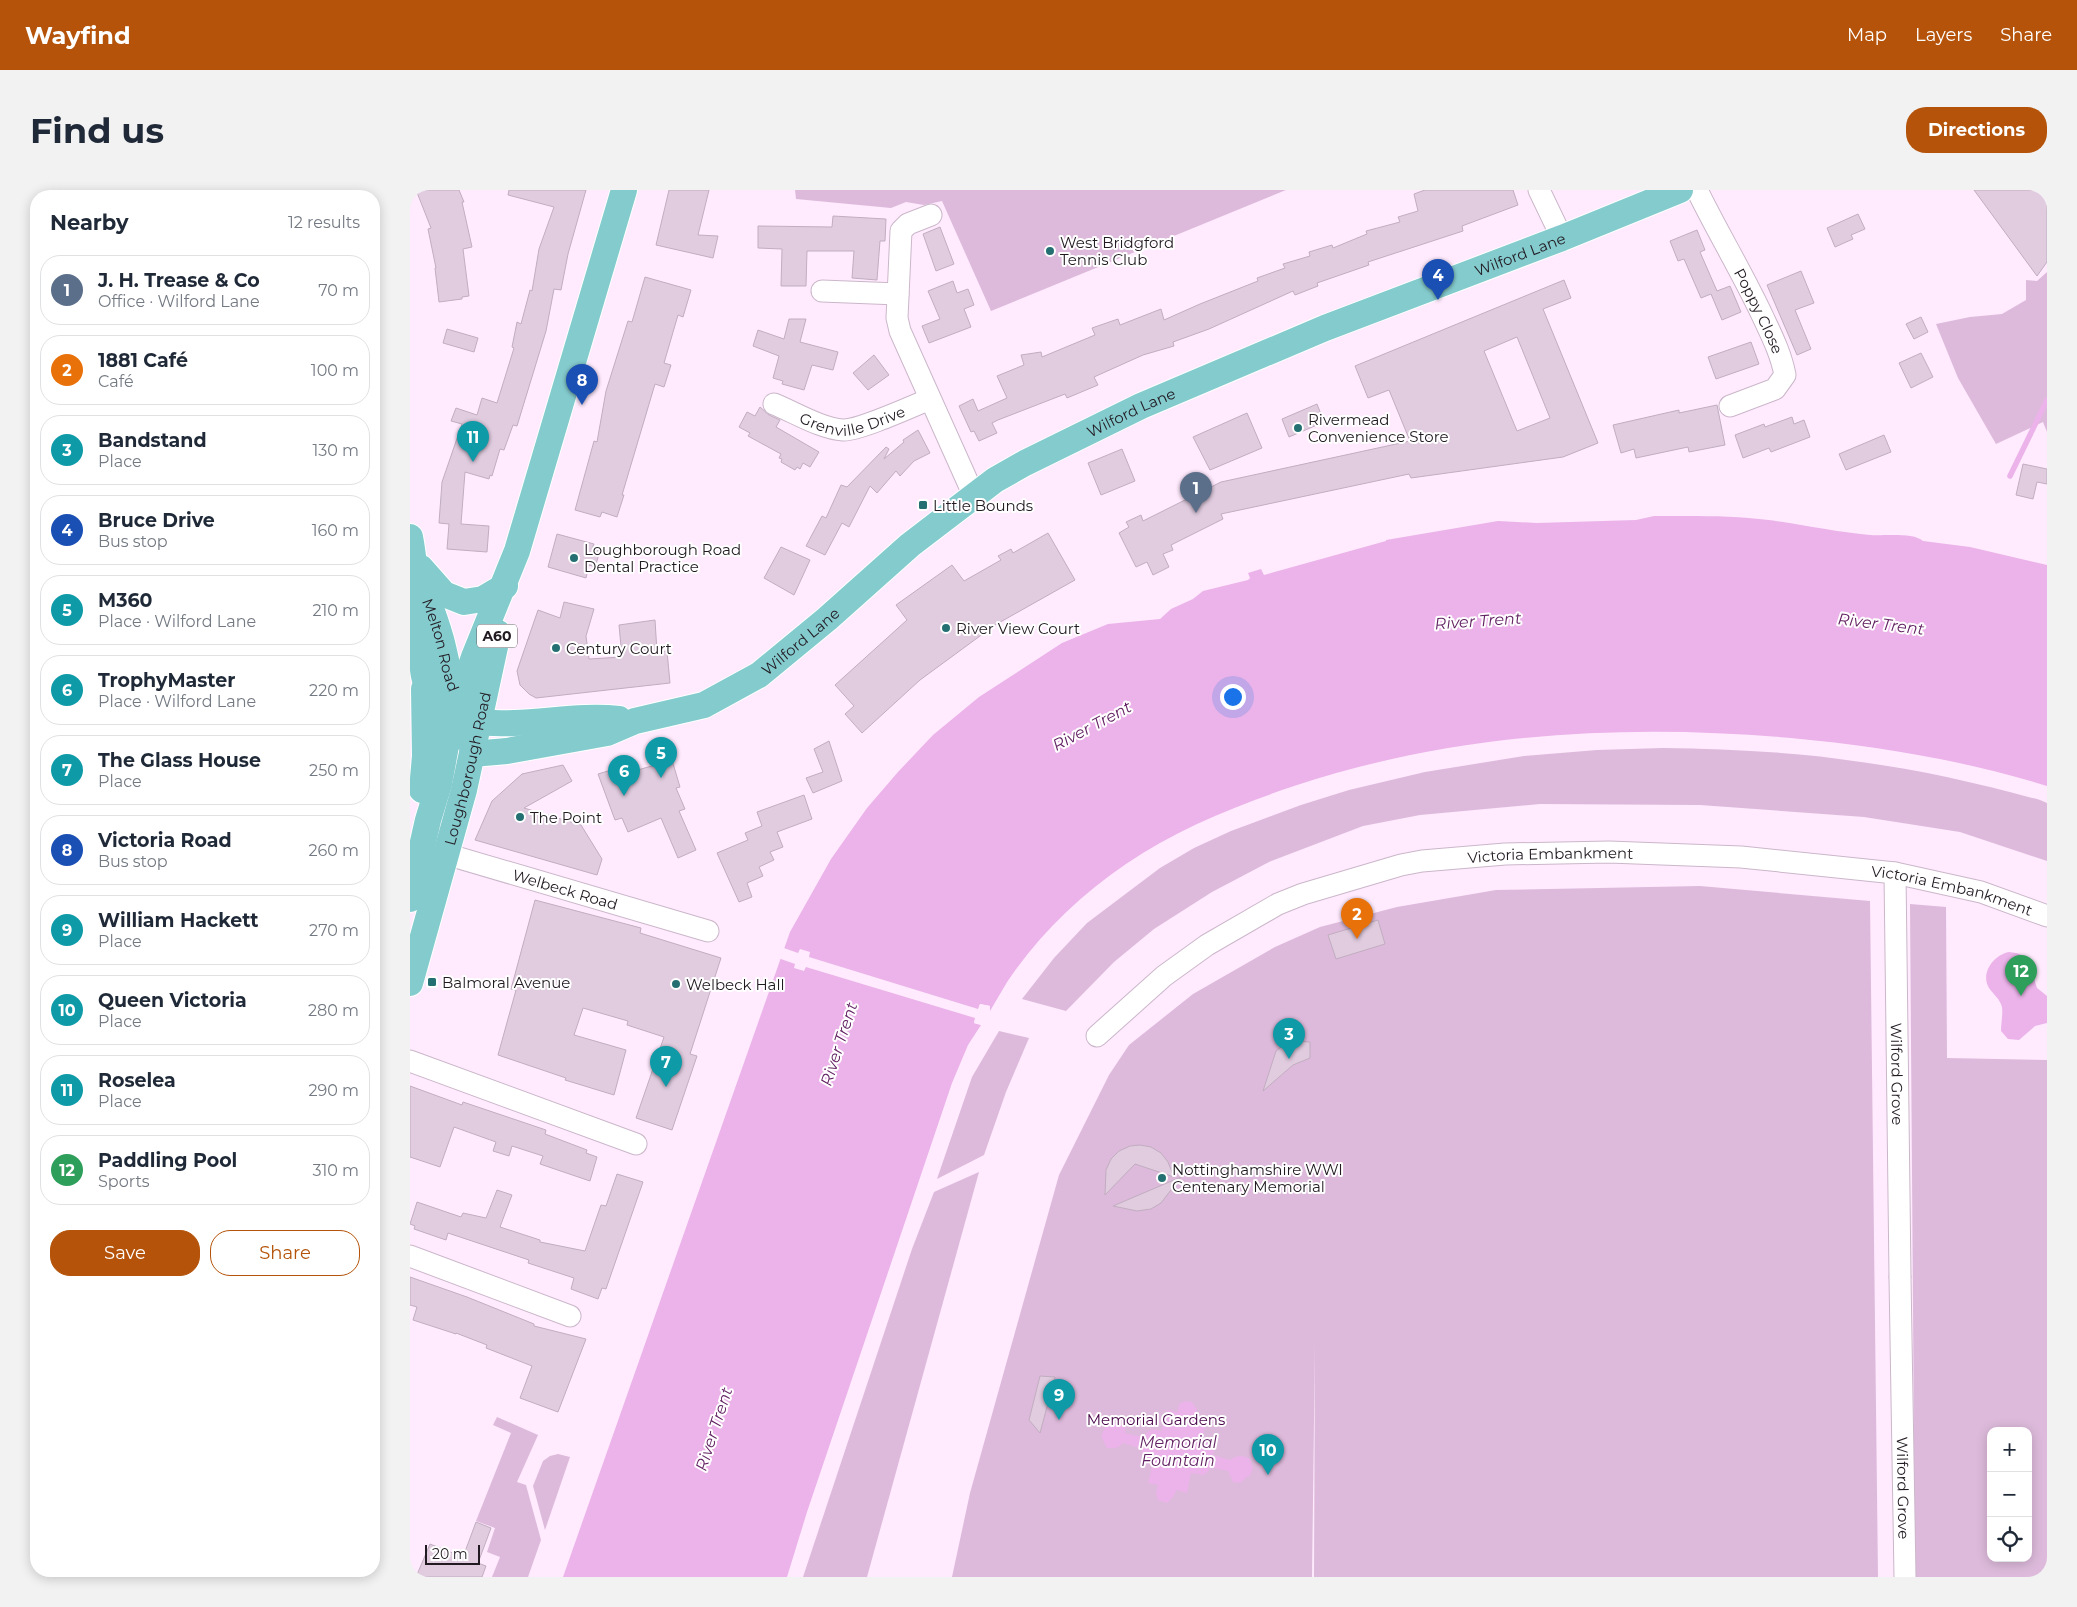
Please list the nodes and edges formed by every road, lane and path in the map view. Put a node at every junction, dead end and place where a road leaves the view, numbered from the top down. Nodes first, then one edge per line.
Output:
1 (624, 190) edge
2 (1539, 190) edge
3 (1680, 190) edge
4 (1697, 190) edge
5 (931, 215) dead end
6 (1562, 238) junction
7 (822, 291) dead end
8 (898, 294) junction
9 (930, 399) junction
10 (774, 404) dead end
11 (1730, 406) dead end
12 (974, 496) junction
13 (412, 548) edge
14 (517, 552) junction
15 (504, 586) junction
16 (424, 678) junction
17 (460, 700) junction
18 (635, 721) junction
19 (480, 722) junction
20 (449, 729) junction
21 (472, 754) junction
22 (428, 820) junction
23 (434, 850) junction
24 (1895, 873) junction
25 (410, 899) edge
26 (2047, 916) edge
27 (708, 931) dead end
28 (410, 983) edge
29 (1097, 1036) dead end
30 (410, 1061) edge
31 (636, 1144) dead end
32 (410, 1256) edge
33 (570, 1316) dead end
34 (1905, 1577) edge

1 - 14 main road, Loughborough Road / A60
2 - 6 street
3 - 6 main road, Wilford Lane
4 - 11 street, Poppy Close
5 - 8 street
6 - 12 main road, Wilford Lane
7 - 8 street
8 - 9 street
9 - 10 street, Grenville Drive
9 - 12 street
12 - 18 main road, Wilford Lane
13 - 15 main road
13 - 16 main road, Melton Road
13 - 17 main road, Melton Road
14 - 15 main road, Loughborough Road / A60
14 - 19 main road, Loughborough Road / A60
15 - 17 main road, Loughborough Road / A60
16 - 20 main road, Melton Road
16 - 22 main road, Loughborough Road / A60
17 - 19 main road, Melton Road
17 - 20 main road, Loughborough Road / A60
18 - 19 main road, Wilford Lane
18 - 21 main road, Wilford Lane
19 - 20 main road, Wilford Lane
19 - 21 main road, Loughborough Road / A60
20 - 21 main road
20 - 22 main road, Loughborough Road / A60
21 - 23 main road, Loughborough Road / A60
22 - 23 main road, Loughborough Road / A60
23 - 25 main road, Loughborough Road / A60
23 - 27 street, Welbeck Road
23 - 28 main road, Loughborough Road / A60
24 - 26 street, Victoria Embankment
24 - 29 street, Victoria Embankment
24 - 34 street, Wilford Grove
30 - 31 street
32 - 33 street

